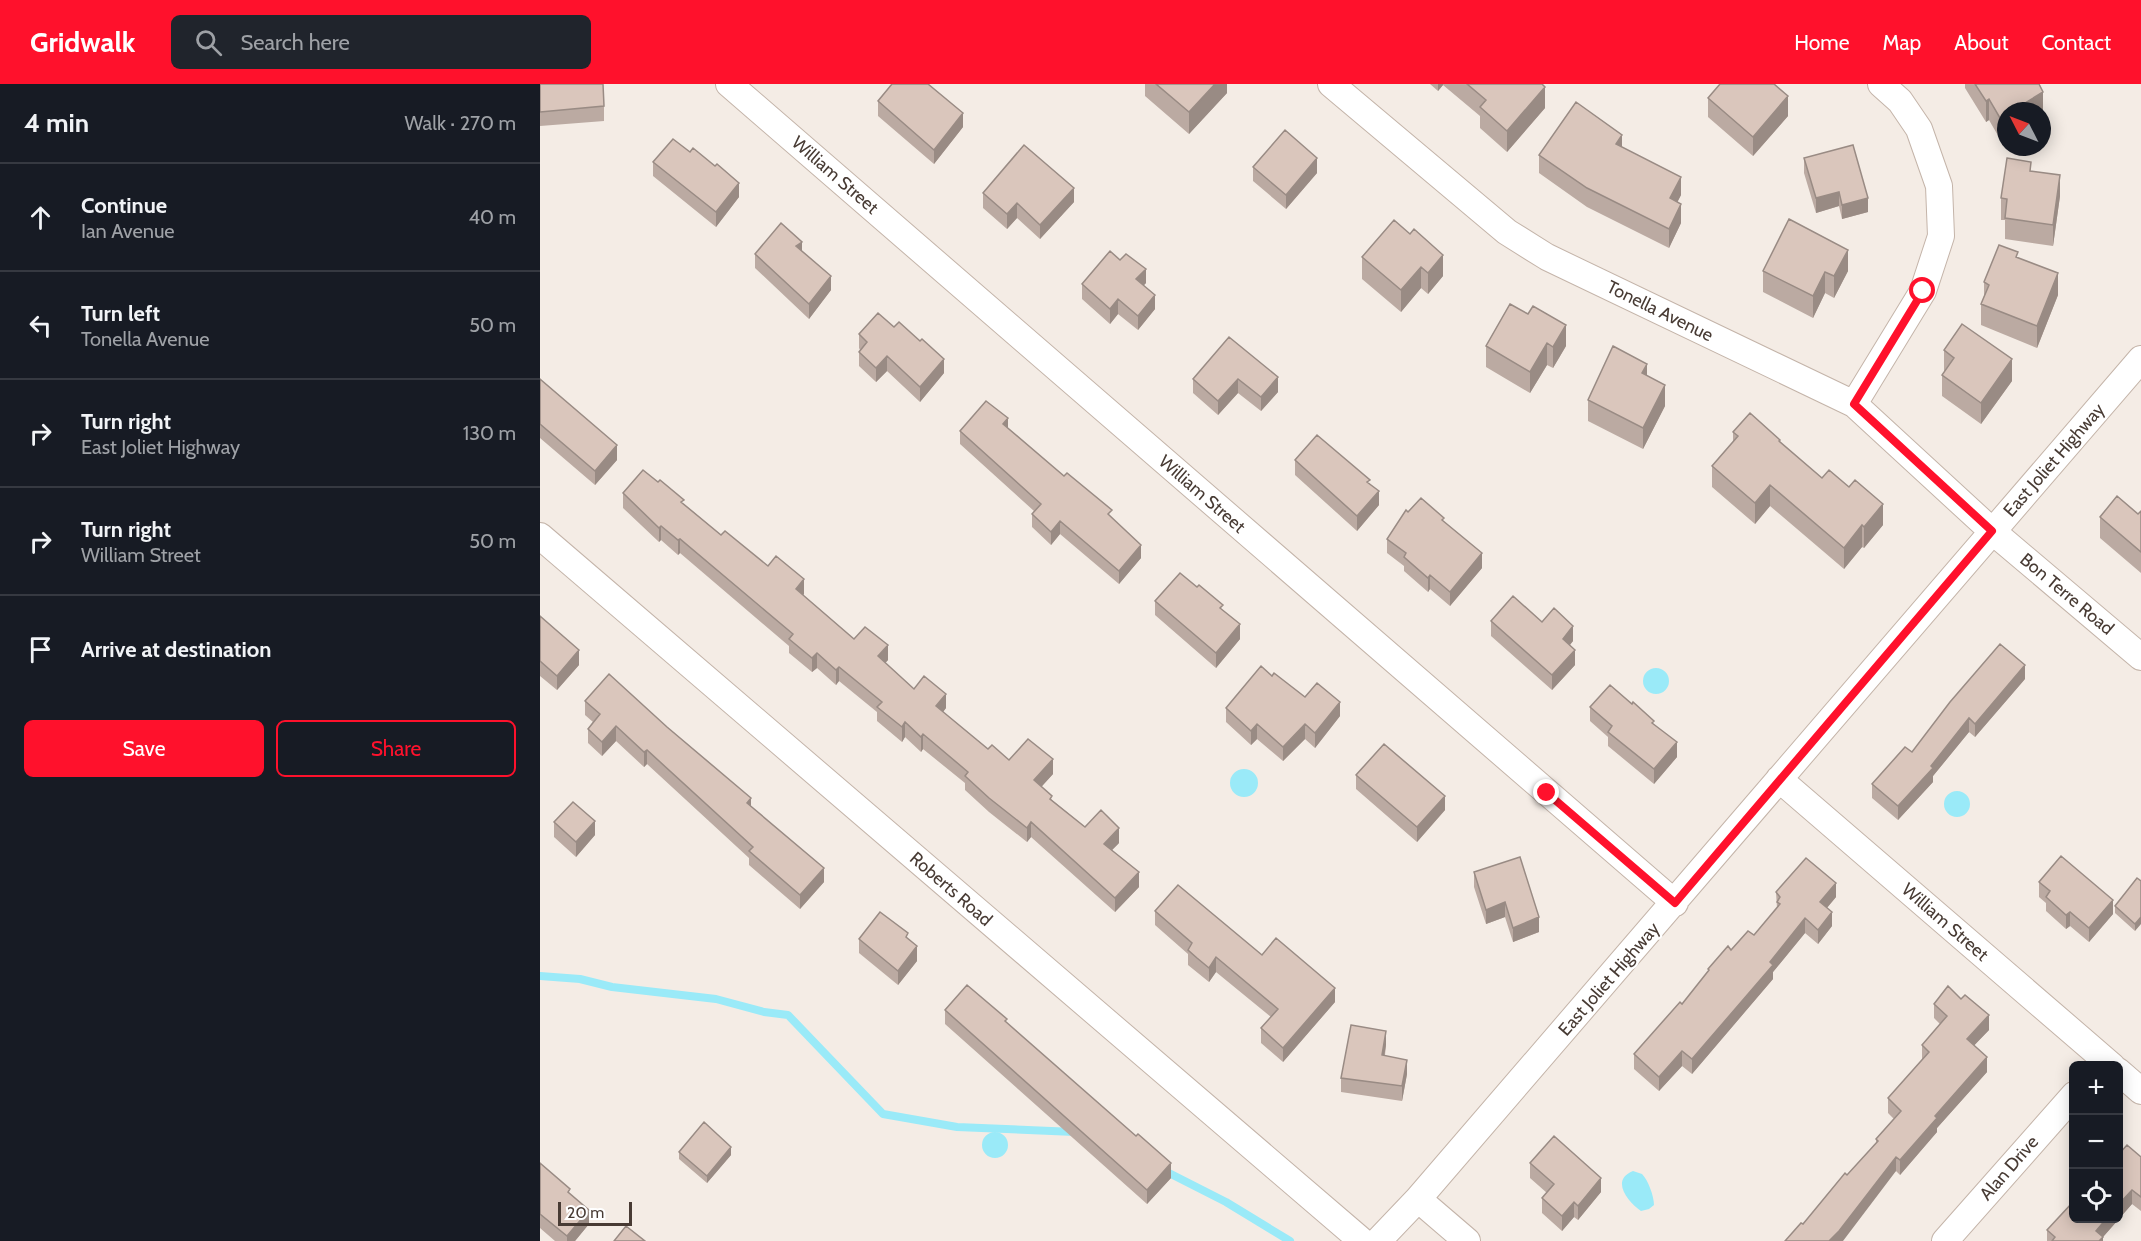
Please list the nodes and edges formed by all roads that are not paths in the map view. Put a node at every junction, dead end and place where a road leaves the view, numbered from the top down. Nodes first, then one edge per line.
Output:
1 (729, 84) edge
2 (1331, 84) edge
3 (1881, 84) edge
4 (2141, 359) edge
5 (1854, 404) junction
6 (1992, 531) junction
7 (540, 536) edge
8 (2141, 657) edge
9 (1779, 779) junction
10 (1675, 903) junction
11 (2104, 1061) edge
12 (2123, 1076) edge
13 (2141, 1091) edge
14 (2069, 1100) edge
15 (1418, 1199) junction
16 (1362, 1241) edge
17 (1378, 1241) edge
18 (1467, 1241) edge
19 (1945, 1241) edge

1 - 10 street, William Street
2 - 5 street, Tonella Avenue
3 - 5 street
4 - 6 street, East Joliet Highway
5 - 6 street, Tonella Avenue
6 - 8 street, Bon Terre Road
6 - 9 street, East Joliet Highway
7 - 16 street, Roberts Road
9 - 10 street, East Joliet Highway
9 - 11 street, William Street
10 - 15 street, East Joliet Highway
12 - 13 street, William Street
14 - 19 street, Alan Drive
15 - 17 street, East Joliet Highway
15 - 18 street

